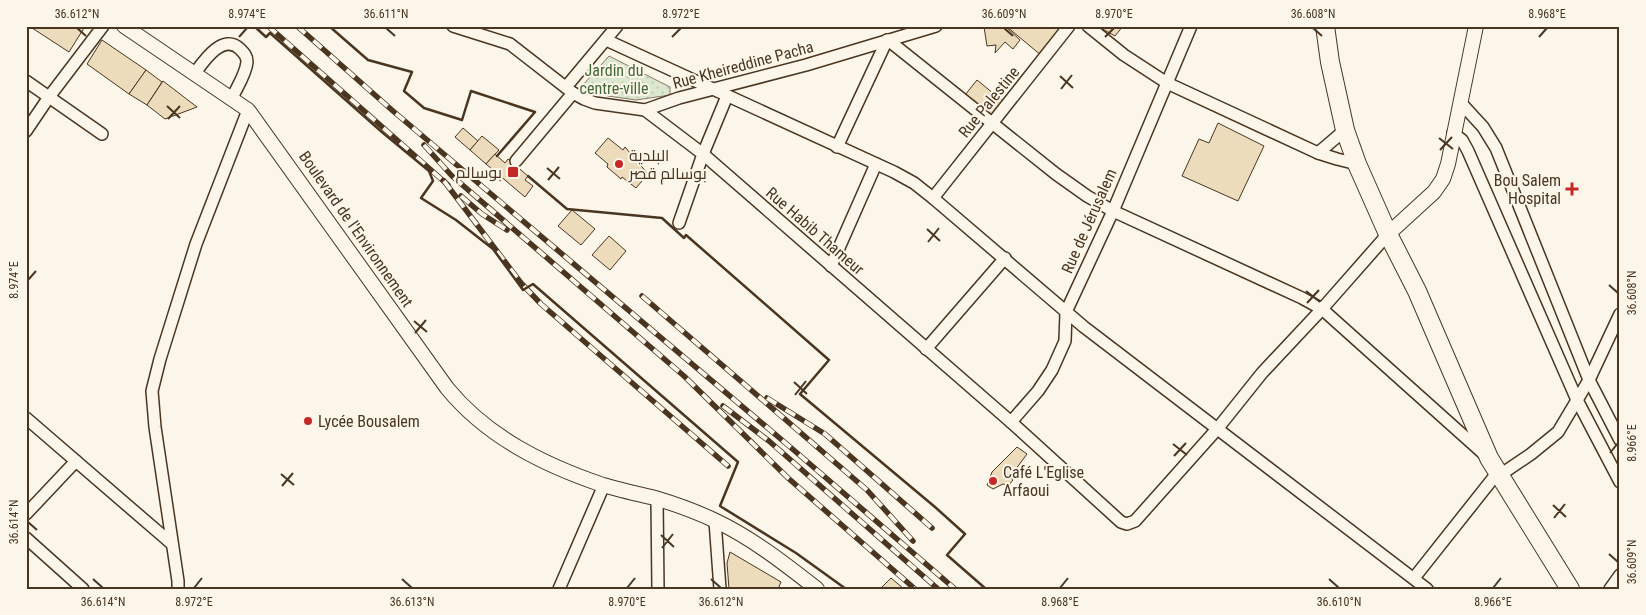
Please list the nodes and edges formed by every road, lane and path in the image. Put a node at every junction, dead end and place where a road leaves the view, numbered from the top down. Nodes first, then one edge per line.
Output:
1 (103, 26) edge
2 (124, 26) edge
3 (453, 26) edge
4 (617, 26) edge
5 (936, 26) edge
6 (1069, 26) edge
7 (1088, 26) edge
8 (1191, 26) edge
9 (1325, 26) edge
10 (1476, 26) edge
11 (606, 40) junction
12 (887, 40) junction
13 (194, 73) junction
14 (26, 81) edge
15 (1166, 84) junction
16 (713, 89) junction
17 (569, 90) junction
18 (727, 96) junction
19 (49, 97) junction
20 (232, 98) junction
21 (1460, 102) junction
22 (248, 110) junction
23 (645, 110) junction
24 (992, 123) junction
25 (1345, 130) junction
26 (26, 132) edge
27 (1453, 133) junction
28 (102, 134) dead end
29 (837, 147) junction
30 (1318, 153) junction
31 (703, 154) junction
32 (516, 162) dead end
33 (876, 164) junction
34 (1357, 164) junction
35 (933, 198) junction
36 (1113, 211) junction
37 (679, 223) dead end
38 (1388, 234) junction
39 (1005, 258) junction
40 (831, 266) junction
41 (1322, 309) junction
42 (1066, 312) junction
43 (1618, 322) edge
44 (926, 349) junction
45 (1590, 380) junction
46 (1577, 400) junction
47 (26, 418) edge
48 (1011, 422) junction
49 (1218, 428) junction
50 (1620, 440) edge
51 (76, 461) junction
52 (1496, 468) junction
53 (1620, 482) edge
54 (604, 485) junction
55 (657, 499) junction
56 (26, 514) edge
57 (715, 521) junction
58 (26, 538) edge
59 (171, 543) junction
60 (1620, 576) edge
61 (1414, 578) junction
62 (83, 589) edge
63 (178, 589) edge
64 (559, 589) edge
65 (658, 589) edge
66 (720, 589) edge
67 (816, 589) edge
68 (1427, 589) edge
69 (1570, 589) edge
70 (1610, 589) edge

1 - 19 street
2 - 13 street, Boulevard de l'Environnement
3 - 17 street, Rue Habib Thameur
4 - 11 street
5 - 12 street, Rue Kheireddine Pacha
6 - 24 street, Rue Palestine
7 - 15 street
8 - 15 street, Rue de Jérusalem
9 - 25 main road
10 - 21 street
11 - 16 street
11 - 17 street
12 - 16 street, Rue Kheireddine Pacha
12 - 24 street
12 - 29 street
13 - 20 street, Boulevard de l'Environnement
13 - 20 street
14 - 19 street
15 - 30 street
15 - 36 street, Rue de Jérusalem
16 - 18 street
16 - 23 street, Rue Kheireddine Pacha
17 - 23 street, Rue Habib Thameur
17 - 32 street
18 - 29 street
18 - 31 street
19 - 26 street
19 - 28 street
20 - 22 street, Boulevard de l'Environnement
21 - 27 street
21 - 45 street
22 - 54 street, Boulevard de l'Environnement
22 - 59 street
23 - 31 street, Rue Habib Thameur
24 - 35 street, Rue Palestine
24 - 36 street
25 - 30 street
25 - 34 main road
27 - 38 street
27 - 46 street
29 - 33 street
30 - 34 street
31 - 37 street
31 - 40 street, Rue Habib Thameur
33 - 35 street
33 - 40 street
34 - 38 main road
35 - 39 street
36 - 41 street
36 - 42 street, Rue de Jérusalem
38 - 41 street
38 - 52 main road
39 - 42 street
39 - 44 street
40 - 44 street, Rue Habib Thameur
41 - 49 street
41 - 52 street
42 - 48 street, Rue de Jérusalem
42 - 49 street
43 - 45 street
44 - 48 street, Rue Habib Thameur
45 - 46 street
45 - 50 street
46 - 52 street
46 - 53 street
47 - 51 street
48 - 49 street, Rue Habib Thameur
49 - 61 street
51 - 56 street
51 - 59 street
52 - 61 street
52 - 69 main road
54 - 55 street, Boulevard de l'Environnement
54 - 64 street
55 - 57 street, Boulevard de l'Environnement
55 - 65 street
57 - 66 street
57 - 67 street, Boulevard de l'Environnement
58 - 62 street
59 - 63 street
60 - 70 street
61 - 68 street

